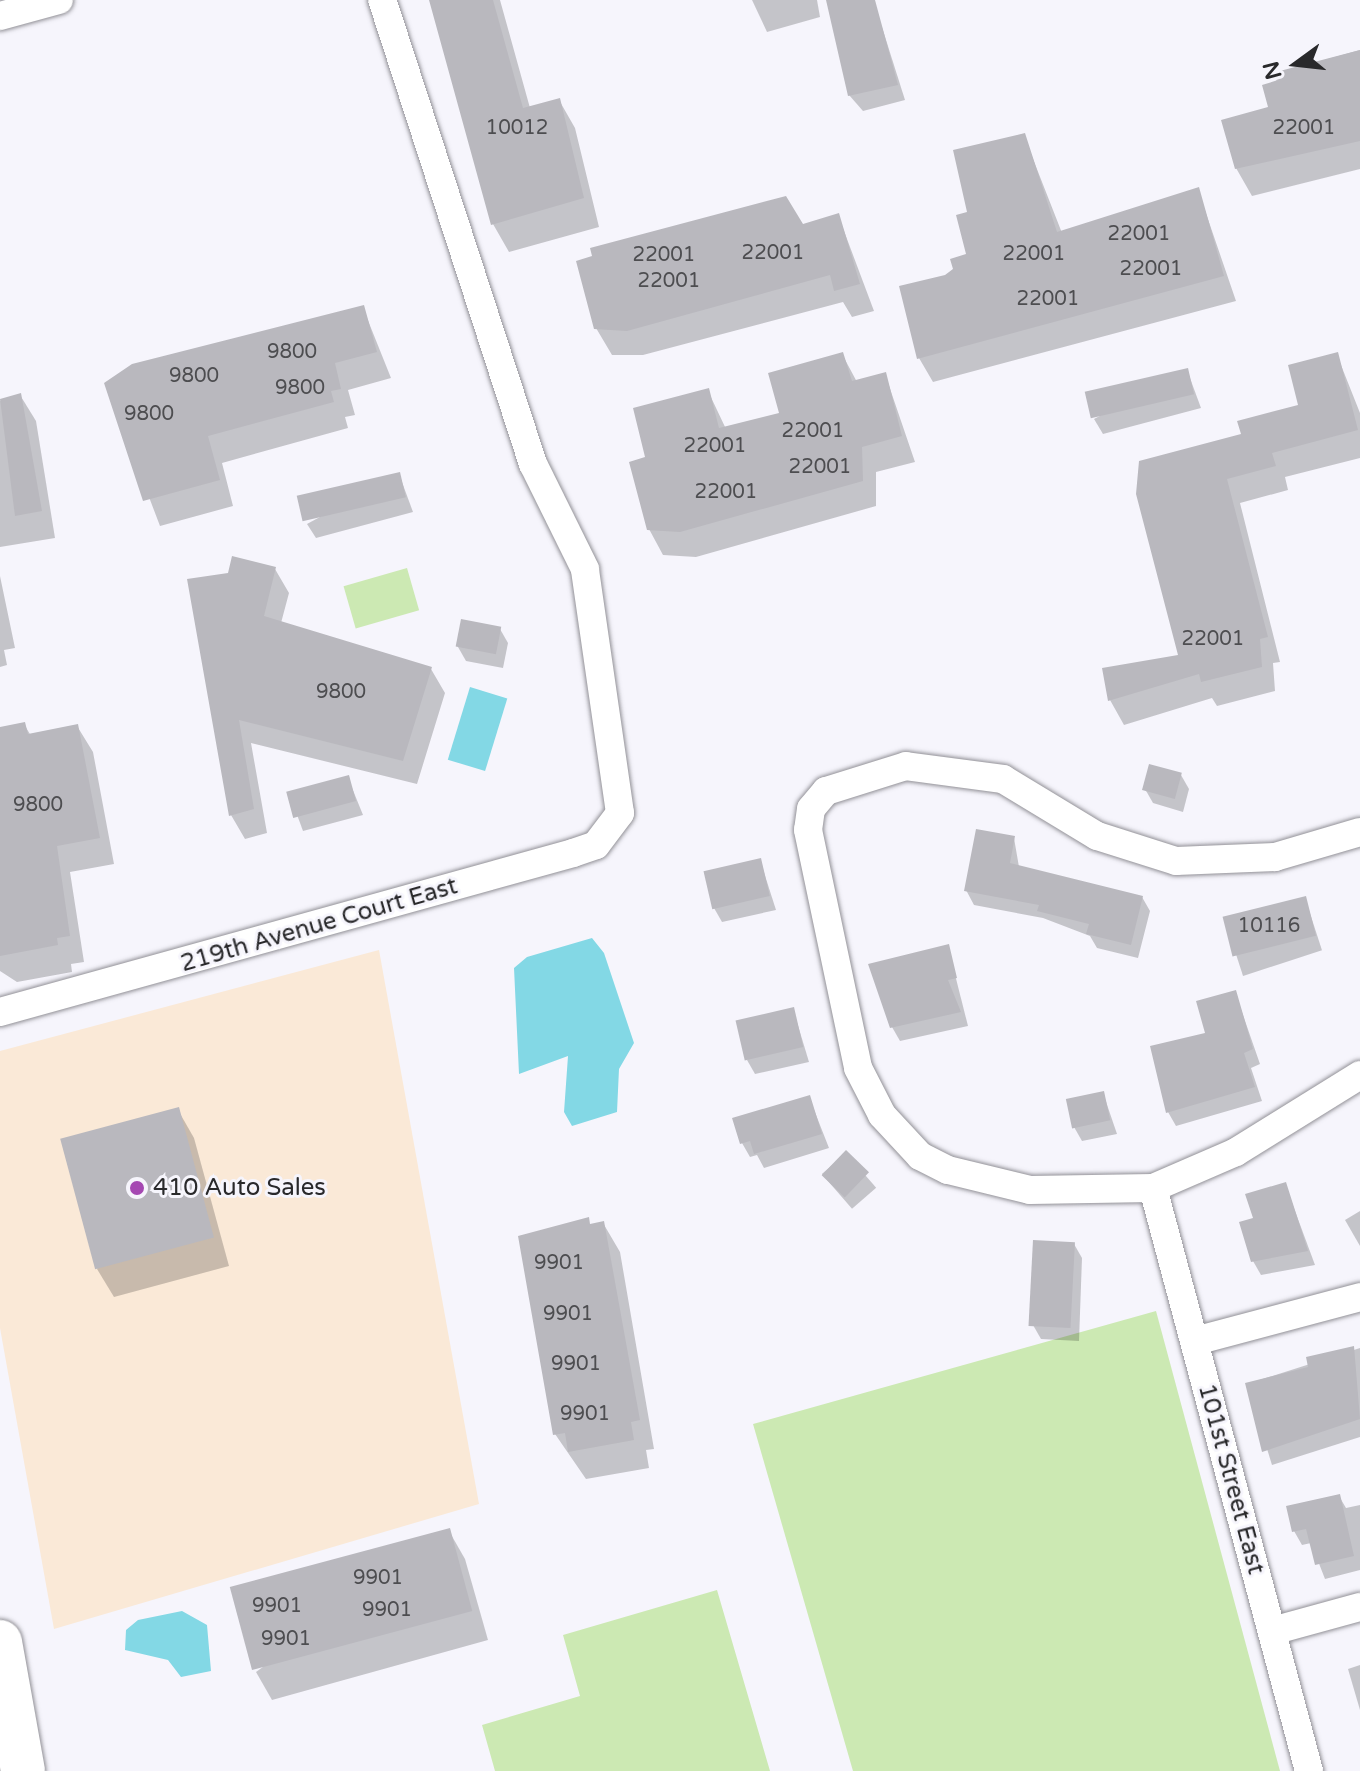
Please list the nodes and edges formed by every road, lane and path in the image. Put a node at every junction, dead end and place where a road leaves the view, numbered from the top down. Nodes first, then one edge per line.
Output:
1 (59, 0) edge
2 (382, 0) edge
3 (0, 16) edge
4 (1360, 832) edge
5 (0, 1012) edge
6 (1360, 1075) edge
7 (1153, 1188) junction
8 (1360, 1297) edge
9 (1195, 1341) junction
10 (1360, 1607) edge
11 (1272, 1631) junction
12 (0, 1642) edge
13 (23, 1771) edge
14 (1309, 1771) edge

1 - 3 street
2 - 5 street, 219th Avenue Court East
4 - 7 street
6 - 7 street
7 - 9 street, 101st Street East
8 - 9 street
9 - 11 street, 101st Street East
10 - 11 street
11 - 14 street, 101st Street East
12 - 13 main road

